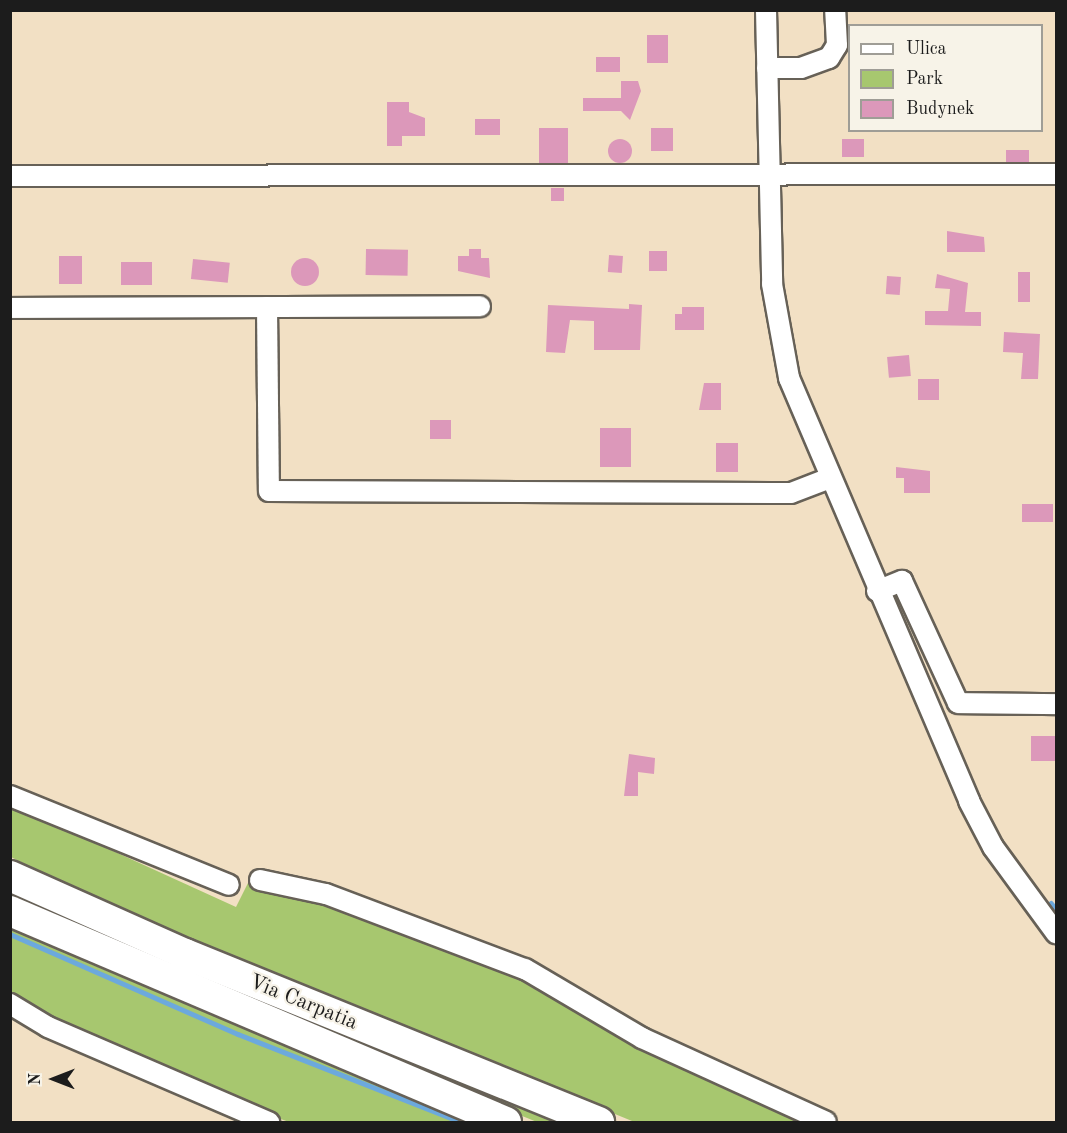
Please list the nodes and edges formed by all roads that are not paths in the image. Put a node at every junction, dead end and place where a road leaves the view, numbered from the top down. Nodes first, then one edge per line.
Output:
1 (766, 10) edge
2 (835, 10) edge
3 (767, 68) junction
4 (768, 174) junction
5 (1056, 174) edge
6 (10, 176) edge
7 (480, 306) dead end
8 (267, 307) junction
9 (10, 308) edge
10 (828, 479) junction
11 (877, 591) junction
12 (1056, 704) edge
13 (10, 796) edge
14 (10, 876) edge
15 (260, 880) dead end
16 (229, 885) dead end
17 (10, 911) edge
18 (1056, 933) edge
19 (10, 1004) edge
20 (269, 1122) edge
21 (506, 1122) edge
22 (599, 1122) edge
23 (826, 1122) edge

1 - 3 street
2 - 3 street
3 - 4 street
4 - 5 street
4 - 6 street
4 - 10 street
7 - 8 street
8 - 9 street
8 - 10 street
10 - 11 street
11 - 12 street
11 - 18 street
13 - 16 street
14 - 22 highway, Via Carpatia
15 - 23 street
17 - 21 highway, Via Carpatia
19 - 20 street

